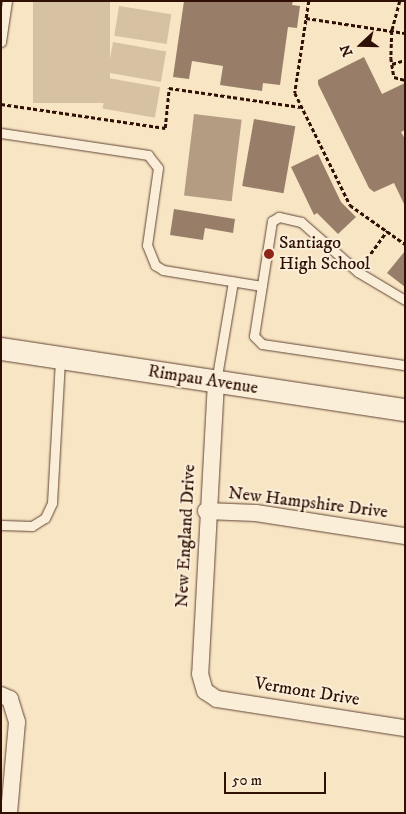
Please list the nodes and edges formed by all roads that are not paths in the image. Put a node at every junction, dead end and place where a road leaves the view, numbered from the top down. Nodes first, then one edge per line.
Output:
1 (7, 1) edge
2 (1, 42) edge
3 (1, 133) edge
4 (233, 281) junction
5 (262, 286) junction
6 (405, 300) edge
7 (1, 349) edge
8 (60, 358) junction
9 (405, 365) edge
10 (216, 382) junction
11 (405, 410) edge
12 (206, 511) junction
13 (1, 525) edge
14 (405, 536) edge
15 (206, 691) joint
16 (6, 697) edge
17 (405, 728) edge
18 (9, 813) edge

1 - 2 lane
3 - 4 lane
4 - 5 lane
4 - 10 lane
5 - 6 lane
5 - 9 lane
7 - 8 main road, Rimpau Avenue
8 - 10 main road, Rimpau Avenue
8 - 13 lane
10 - 11 main road, Rimpau Avenue
10 - 12 street, New England Drive
12 - 14 street, New Hampshire Drive
12 - 15 street, New England Drive
15 - 17 street, Vermont Drive
16 - 18 street

